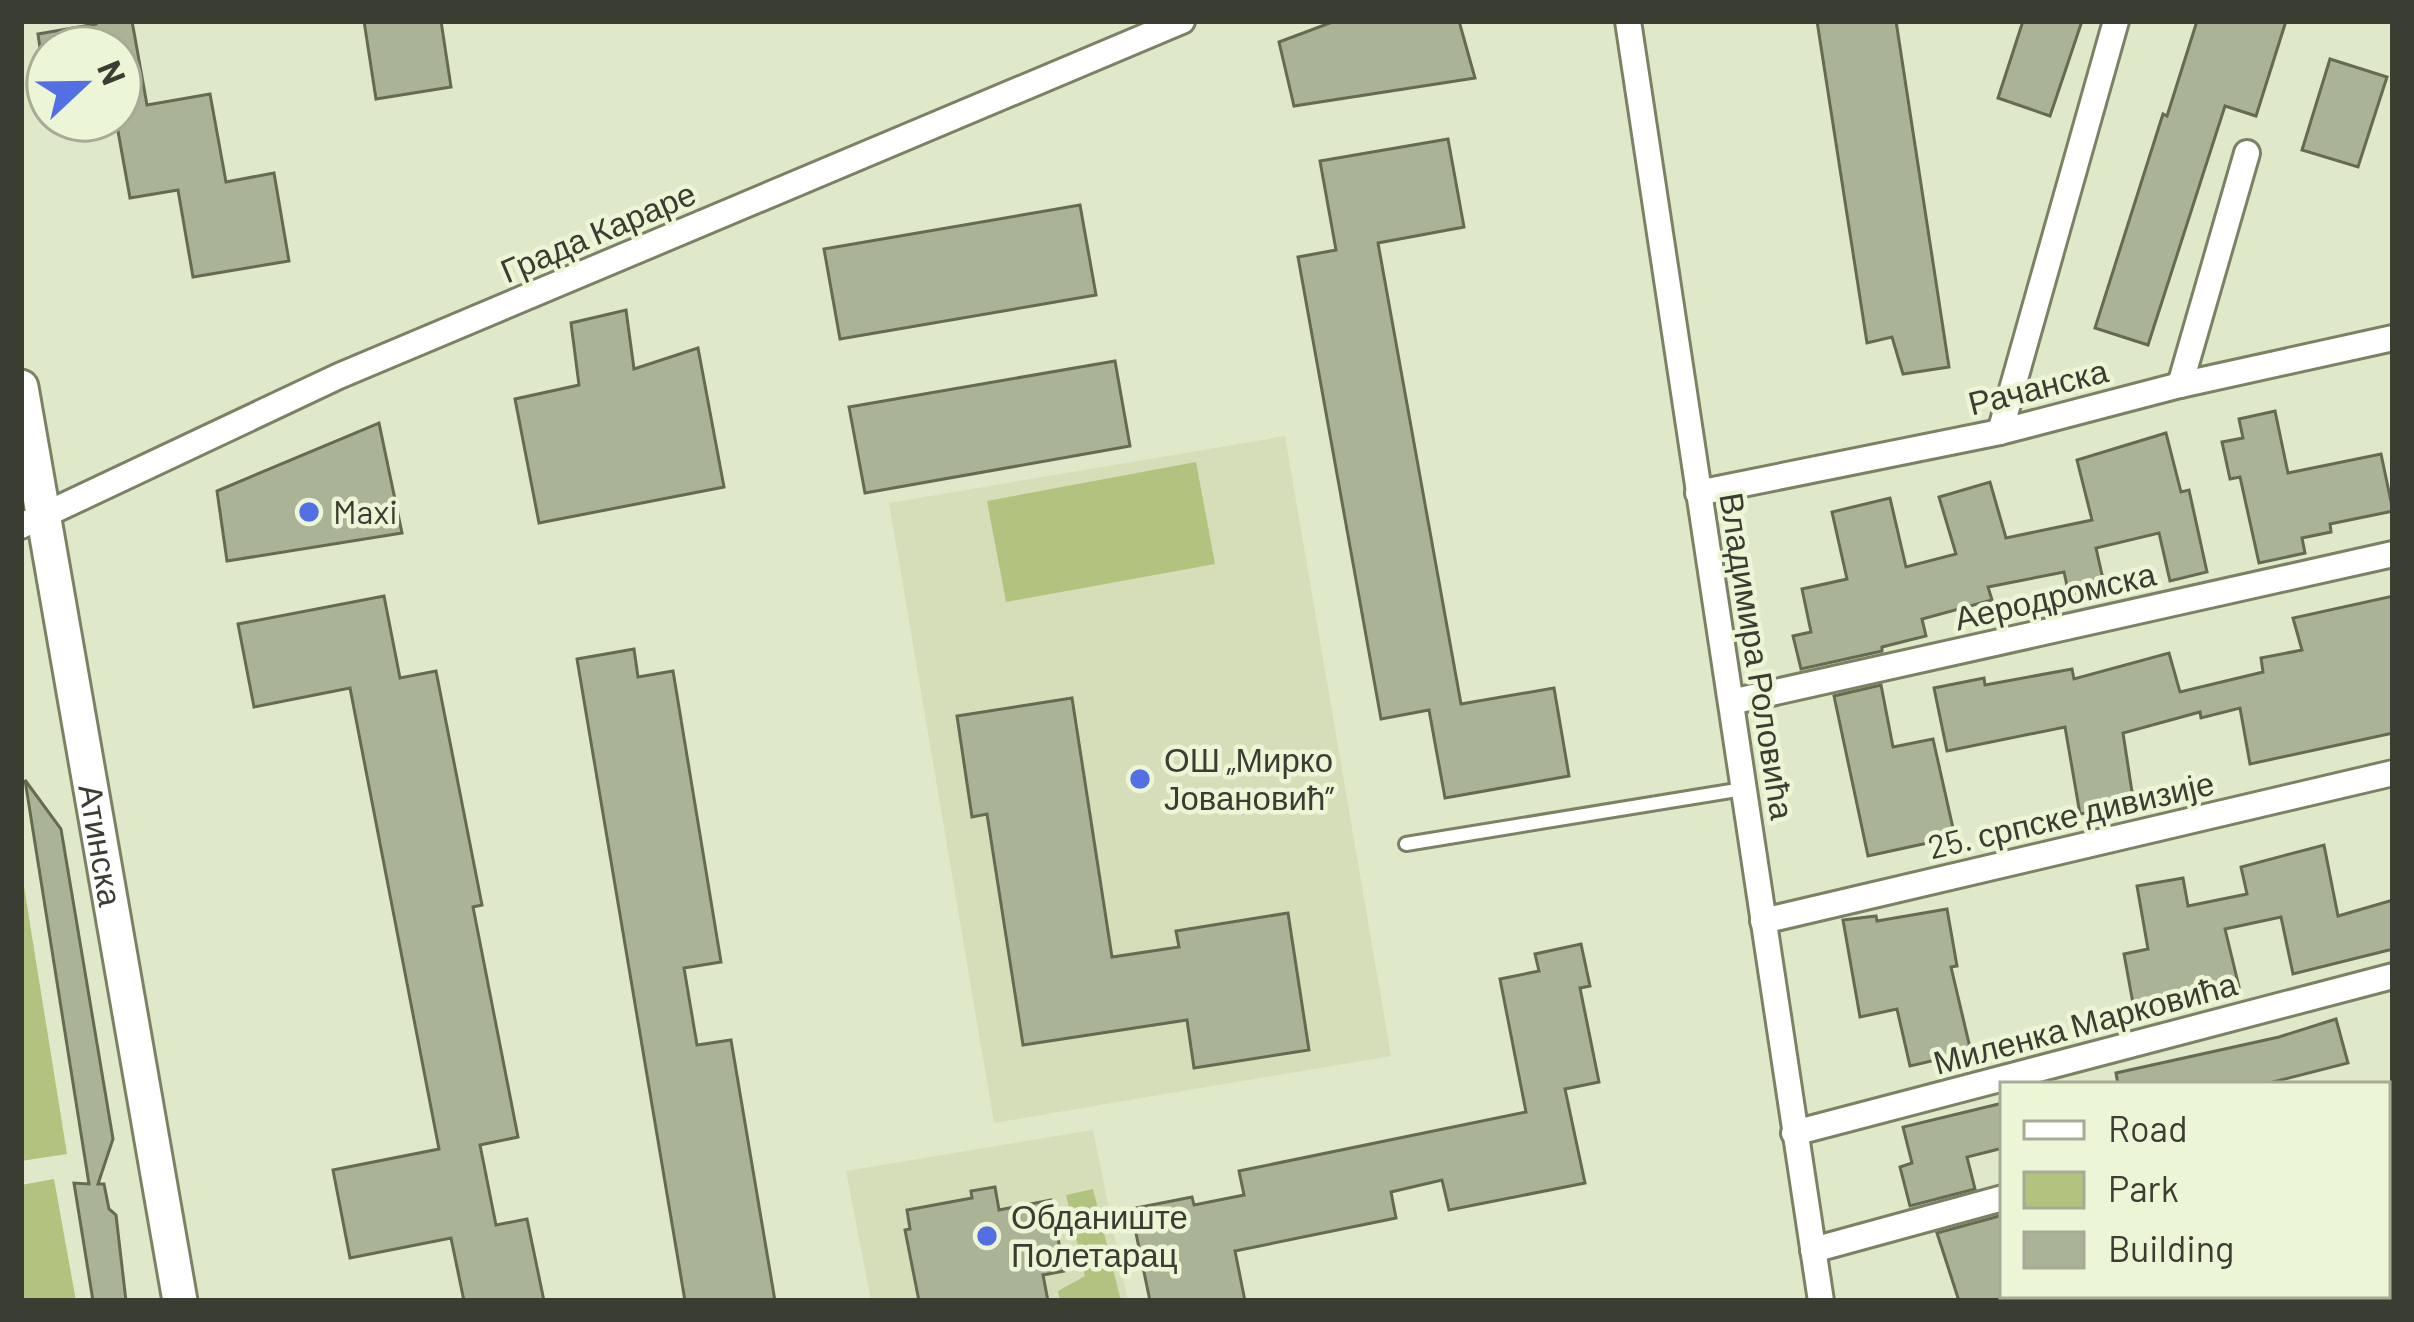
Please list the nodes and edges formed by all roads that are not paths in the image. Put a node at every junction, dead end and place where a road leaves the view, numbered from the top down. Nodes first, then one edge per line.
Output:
1 (1182, 21) edge
2 (1628, 21) edge
3 (2116, 21) edge
4 (2247, 153) dead end
5 (2393, 338) edge
6 (2180, 385) junction
7 (21, 387) edge
8 (2000, 432) junction
9 (1698, 493) junction
10 (33, 520) edge
11 (2393, 554) edge
12 (1730, 702) junction
13 (2393, 773) edge
14 (1744, 789) junction
15 (1406, 844) dead end
16 (1763, 921) junction
17 (2393, 976) edge
18 (1795, 1133) junction
19 (2000, 1199) edge
20 (1813, 1250) junction
21 (180, 1301) edge
22 (1821, 1301) edge

1 - 10 street, Града Караре
2 - 9 street, Владимира Роловића
3 - 8 street
4 - 6 street
5 - 6 street, Рачанска
6 - 8 street, Рачанска
7 - 10 street, Атинска
8 - 9 street, Рачанска
9 - 12 street, Владимира Роловића
10 - 21 street, Атинска
11 - 12 street, Аеродромска
12 - 14 street, Владимира Роловића
13 - 16 street, 25. српске дивизије
14 - 15 lane
14 - 16 street, Владимира Роловића
16 - 18 street, Владимира Роловића
17 - 18 street, Миленка Марковића
18 - 20 street, Владимира Роловића
19 - 20 street
20 - 22 street, Владимира Роловића

